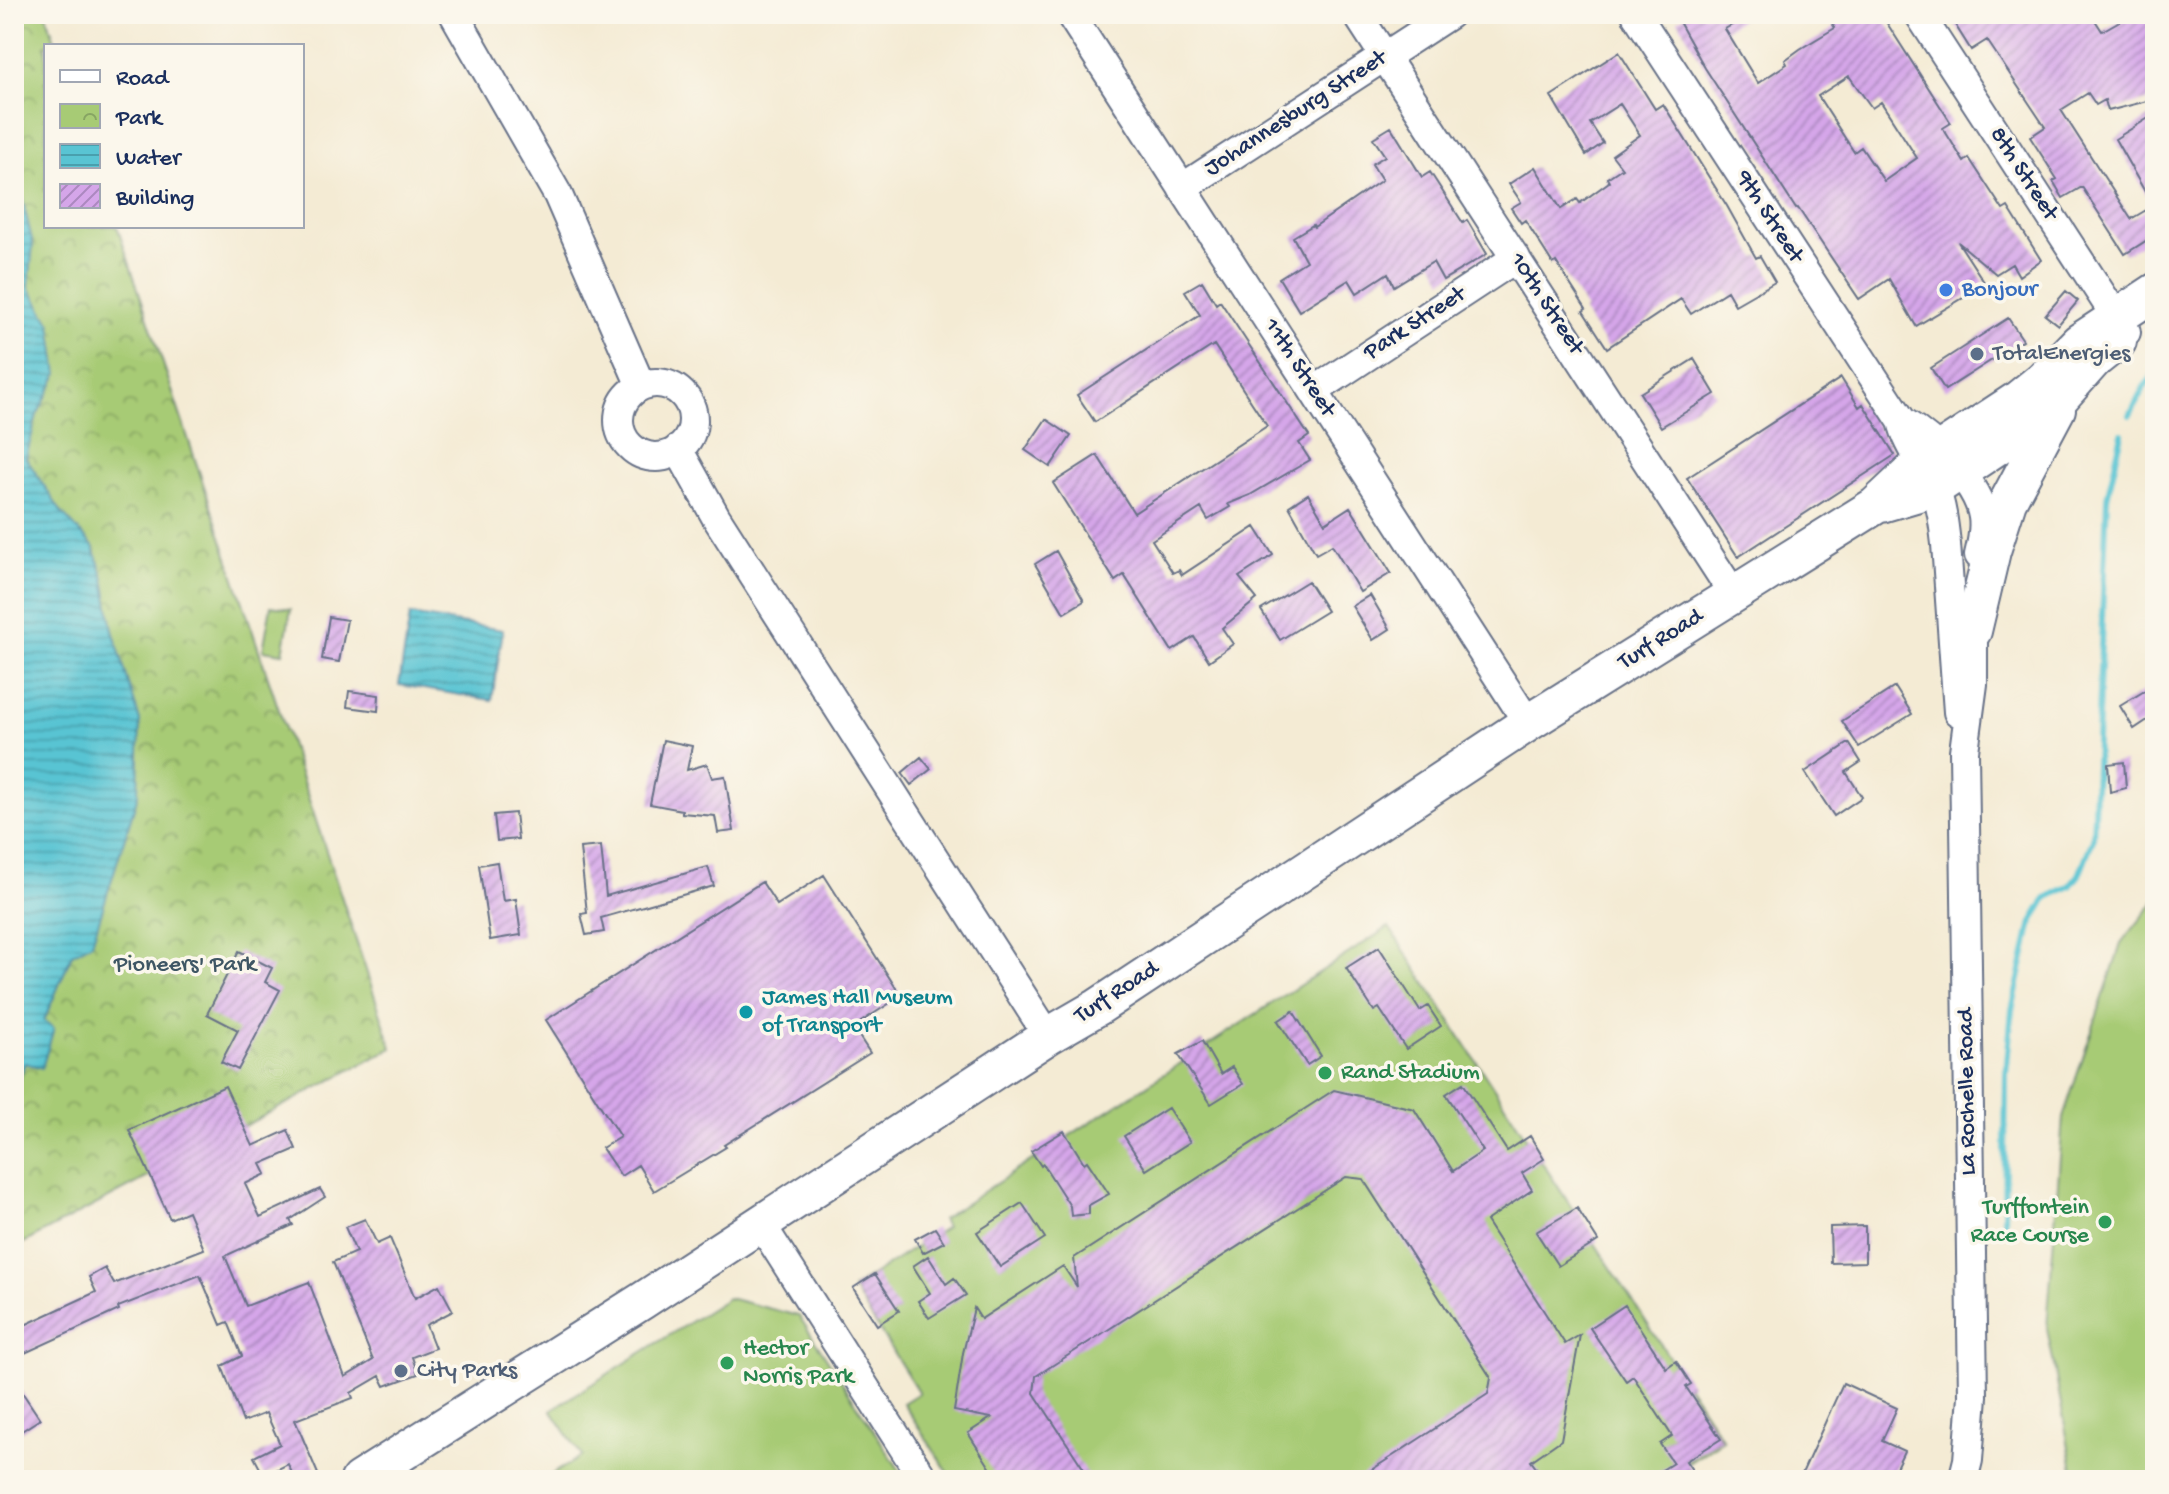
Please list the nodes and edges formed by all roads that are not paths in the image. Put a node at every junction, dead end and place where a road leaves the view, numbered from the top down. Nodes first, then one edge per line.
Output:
1 (454, 14) edge
2 (1070, 14) edge
3 (1357, 14) edge
4 (1450, 14) edge
5 (1636, 14) edge
6 (1919, 14) edge
7 (1385, 56) junction
8 (1182, 188) junction
9 (1516, 258) junction
10 (2155, 292) edge
11 (2133, 321) edge
12 (641, 386) junction
13 (1314, 391) junction
14 (2062, 396) junction
15 (678, 449) junction
16 (1939, 468) junction
17 (1734, 595) junction
18 (1973, 631) junction
19 (1528, 723) junction
20 (1964, 751) junction
21 (1048, 1036) junction
22 (761, 1224) junction
23 (359, 1480) edge
24 (924, 1480) edge
25 (1963, 1480) edge

1 - 12 street
2 - 8 street, 11th Street
3 - 7 street, 10th Street
4 - 7 street, Johannesburg Street
5 - 16 street, 9th Street
6 - 11 street, 8th Street
7 - 8 street, Johannesburg Street
7 - 9 street, 10th Street
8 - 13 street, 11th Street
9 - 13 street, Park Street
9 - 17 street, 10th Street
10 - 11 main road, Turf Road
11 - 14 main road, Turf Road
11 - 16 main road, Turf Road
12 - 15 street
12 - 15 street
13 - 19 street, 11th Street
14 - 16 main road, Turf Road
14 - 18 main road
15 - 21 street
16 - 17 main road, Turf Road
16 - 18 street, La Rochelle Road
16 - 20 street, La Rochelle Road
17 - 19 main road, Turf Road
18 - 20 street, La Rochelle Road
19 - 21 main road, Turf Road
20 - 25 street, La Rochelle Road
21 - 22 main road, Turf Road
22 - 23 main road, Turf Road
22 - 24 street

